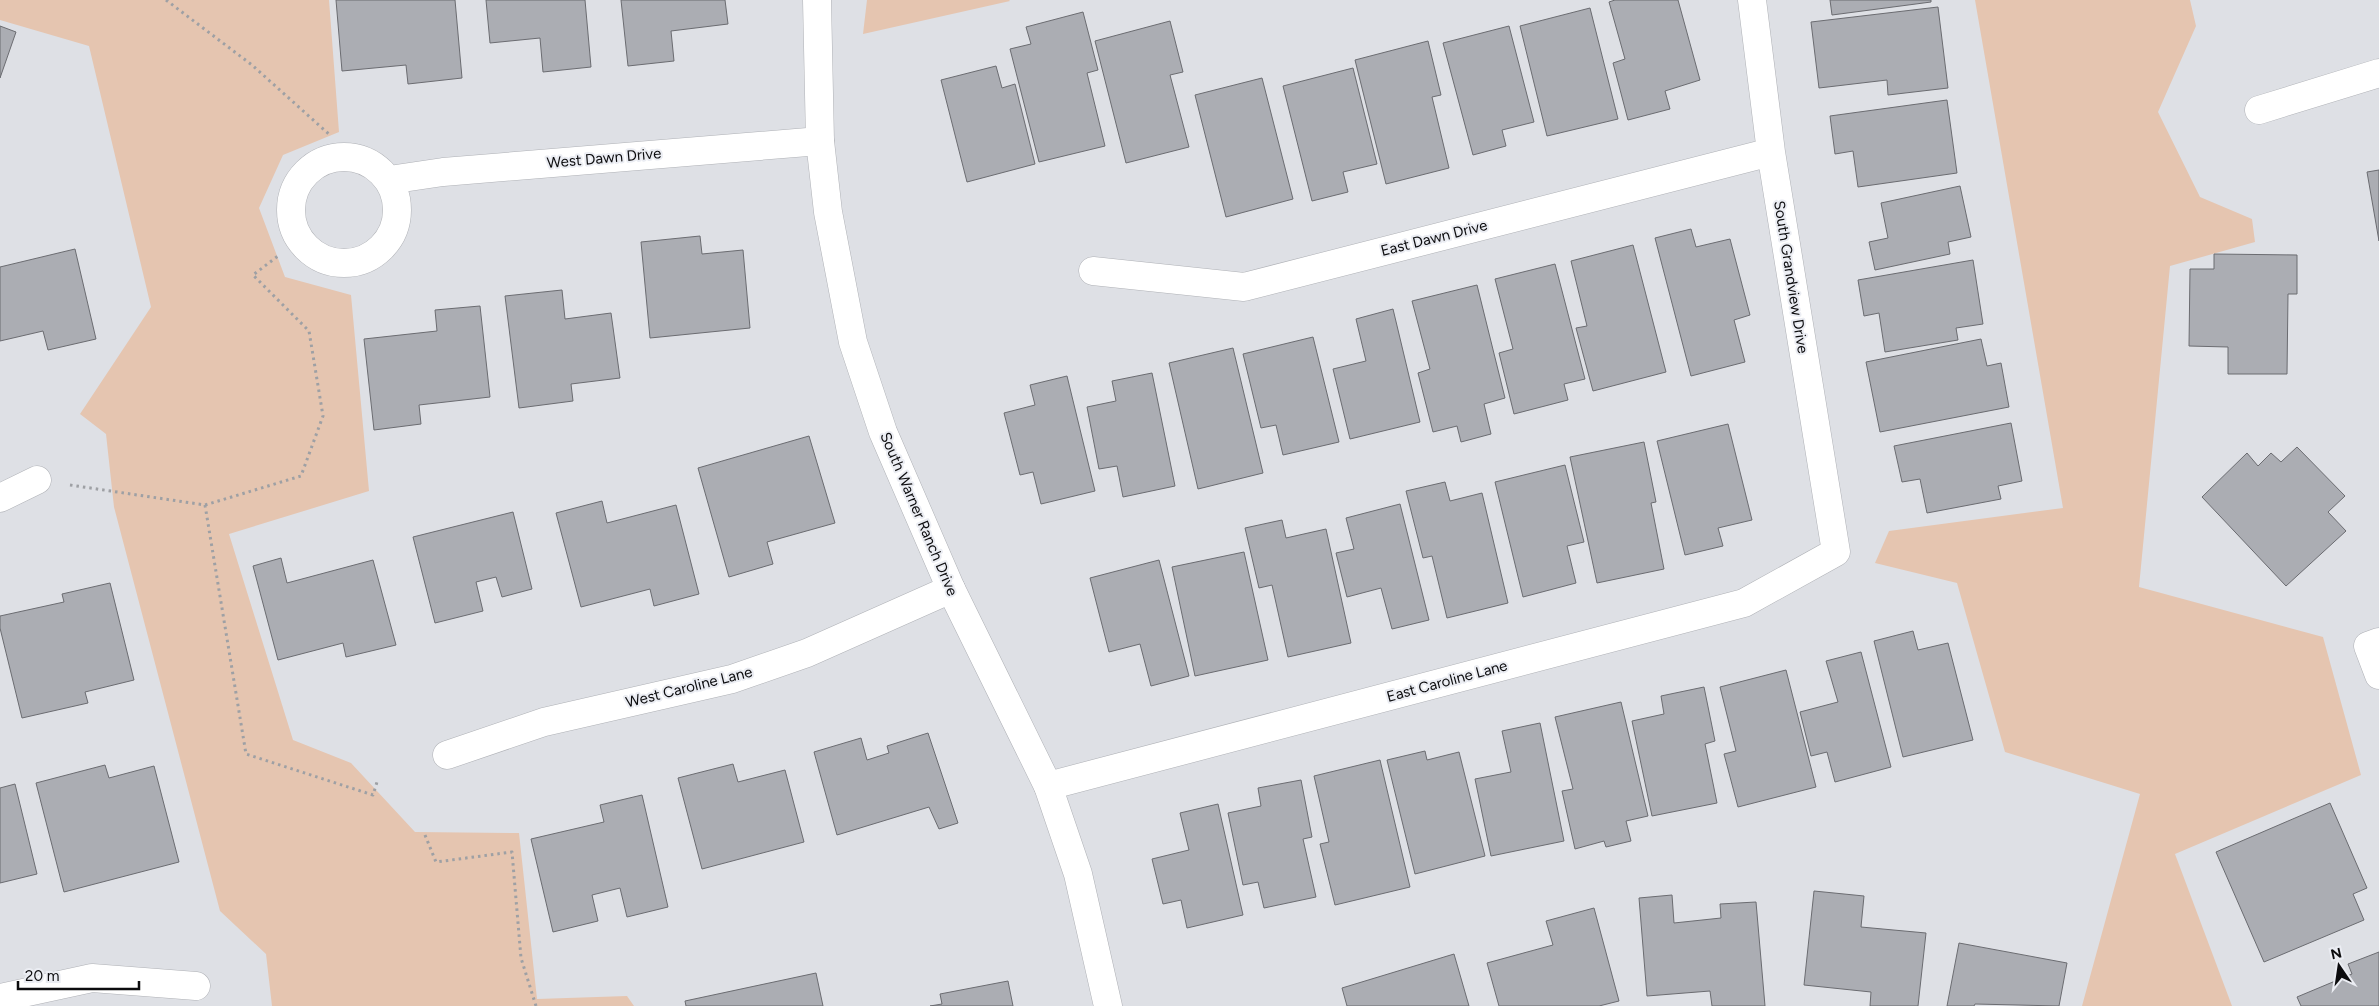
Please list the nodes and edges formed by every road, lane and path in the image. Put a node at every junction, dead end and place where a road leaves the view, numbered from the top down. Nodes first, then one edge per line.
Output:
1 (166, 0) edge
2 (817, 0) edge
3 (1752, 0) edge
4 (2379, 73) edge
5 (2259, 110) dead end
6 (331, 136) dead end
7 (820, 141) junction
8 (1770, 152) junction
9 (389, 180) dead end
10 (278, 256) dead end
11 (1093, 271) dead end
12 (37, 480) joint
13 (0, 498) edge
14 (205, 505) junction
15 (1836, 552) joint
16 (951, 589) junction
17 (2374, 644) edge
18 (2379, 675) edge
19 (448, 755) dead end
20 (377, 782) dead end
21 (1048, 786) junction
22 (425, 835) dead end
23 (196, 986) dead end
24 (0, 998) edge
25 (536, 1006) edge
26 (1108, 1006) edge

1 - 6 path
2 - 7 street, South Warner Ranch Drive
3 - 8 street, South Grandview Drive
4 - 5 street
7 - 9 street, West Dawn Drive
7 - 16 street, South Warner Ranch Drive
8 - 11 street, East Dawn Drive
8 - 15 street, South Grandview Drive
10 - 14 path
12 - 13 street
12 - 14 path
14 - 20 path
15 - 21 street, East Caroline Lane
16 - 19 street, West Caroline Lane
16 - 21 street, South Warner Ranch Drive
17 - 18 street
21 - 26 street, South Warner Ranch Drive
22 - 25 path
23 - 24 street

